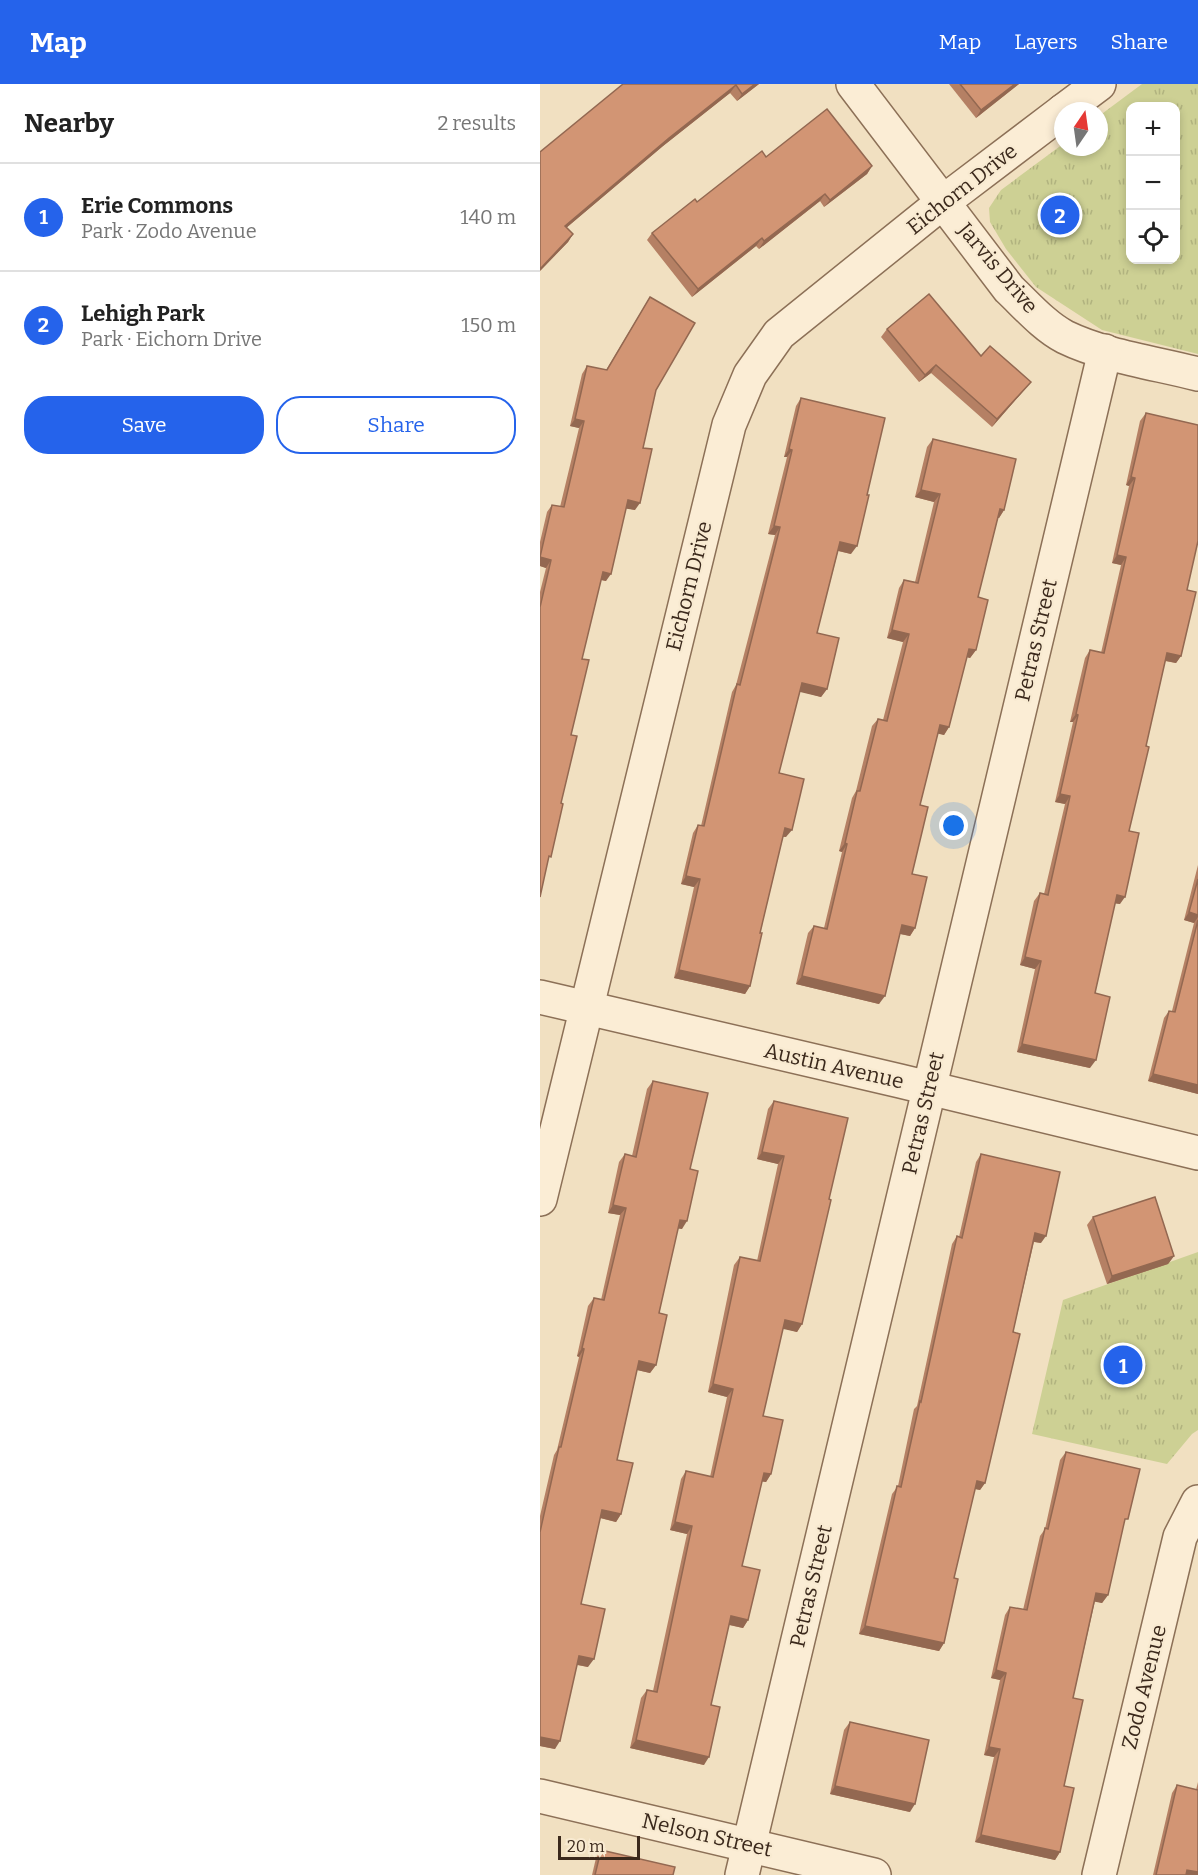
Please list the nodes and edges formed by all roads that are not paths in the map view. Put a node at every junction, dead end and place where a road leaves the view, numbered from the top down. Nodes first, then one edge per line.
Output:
1 (852, 84) edge
2 (1099, 84) edge
3 (1075, 102) edge
4 (1054, 118) edge
5 (943, 202) junction
6 (1105, 351) junction
7 (1198, 374) edge
8 (540, 997) edge
9 (585, 1008) junction
10 (929, 1088) junction
11 (1198, 1153) edge
12 (540, 1199) edge
13 (1198, 1502) edge
14 (540, 1796) edge
15 (746, 1860) edge
16 (874, 1875) edge
17 (1099, 1875) edge

1 - 5 street, Jarvis Drive
2 - 3 street, Eichorn Drive
4 - 5 street, Eichorn Drive
5 - 6 street, Jarvis Drive
5 - 9 street, Eichorn Drive
6 - 7 street, Jarvis Drive
6 - 10 street, Petras Street
8 - 9 street, Austin Avenue
9 - 10 street, Austin Avenue
9 - 12 street, Eichorn Drive
10 - 11 street, Austin Avenue
10 - 15 street, Petras Street
13 - 17 street, Zodo Avenue
14 - 15 street, Nelson Street
15 - 16 street, Nelson Street

